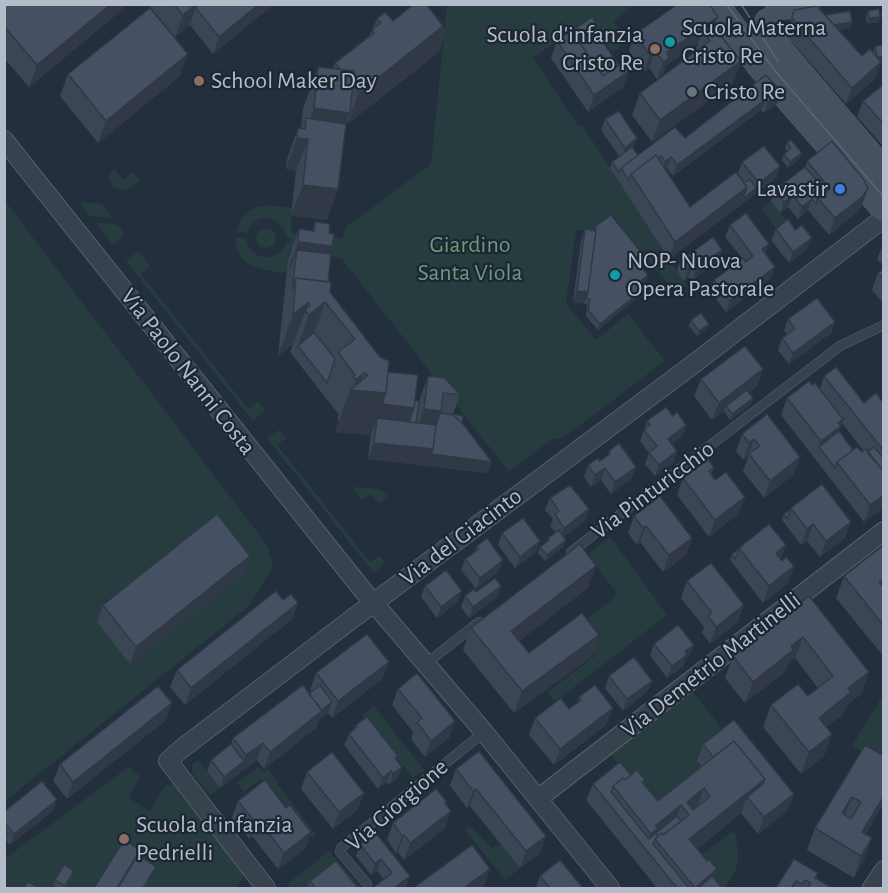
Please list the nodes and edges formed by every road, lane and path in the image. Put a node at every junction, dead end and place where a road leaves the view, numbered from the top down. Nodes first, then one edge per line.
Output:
1 (806, 4) edge
2 (775, 11) edge
3 (721, 12) edge
4 (4, 140) edge
5 (884, 172) edge
6 (884, 208) edge
7 (884, 218) edge
8 (884, 325) edge
9 (884, 531) edge
10 (558, 562) edge
11 (373, 603) junction
12 (483, 620) edge
13 (426, 663) junction
14 (484, 732) junction
15 (539, 798) junction
16 (884, 870) edge
17 (367, 884) dead end
18 (266, 888) edge
19 (610, 888) edge
20 (873, 888) edge

1 - 2 main road
2 - 3 main road
2 - 5 main road
3 - 6 main road
4 - 11 street, Via Paolo Nanni Costa
7 - 11 street, Via del Giacinto
8 - 10 lane, Via Pinturicchio
9 - 15 street, Via Demetrio Martinelli
11 - 13 street
11 - 18 street, Via del Giacinto
12 - 13 lane
13 - 14 street
14 - 15 street
14 - 17 lane, Via Giorgione
15 - 19 street
16 - 20 street

